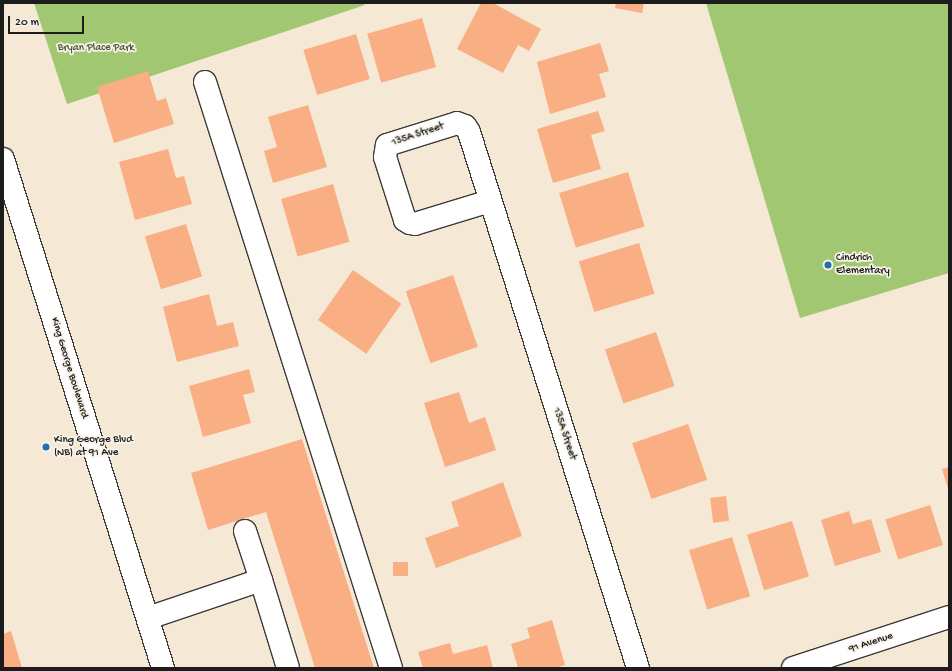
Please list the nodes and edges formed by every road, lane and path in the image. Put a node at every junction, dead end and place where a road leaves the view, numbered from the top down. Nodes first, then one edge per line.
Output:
1 (205, 82) dead end
2 (3, 159) edge
3 (490, 201) junction
4 (245, 531) dead end
5 (261, 580) junction
6 (949, 617) edge
7 (148, 618) junction
8 (163, 668) edge
9 (288, 668) edge
10 (391, 668) edge
11 (638, 668) edge
12 (793, 668) edge

1 - 10 street
2 - 7 street, King George Boulevard
3 - 3 street, 135A Street
3 - 11 street, 135A Street
4 - 5 street
5 - 7 street
5 - 9 street
6 - 12 street, 91 Avenue
7 - 8 street, King George Boulevard

